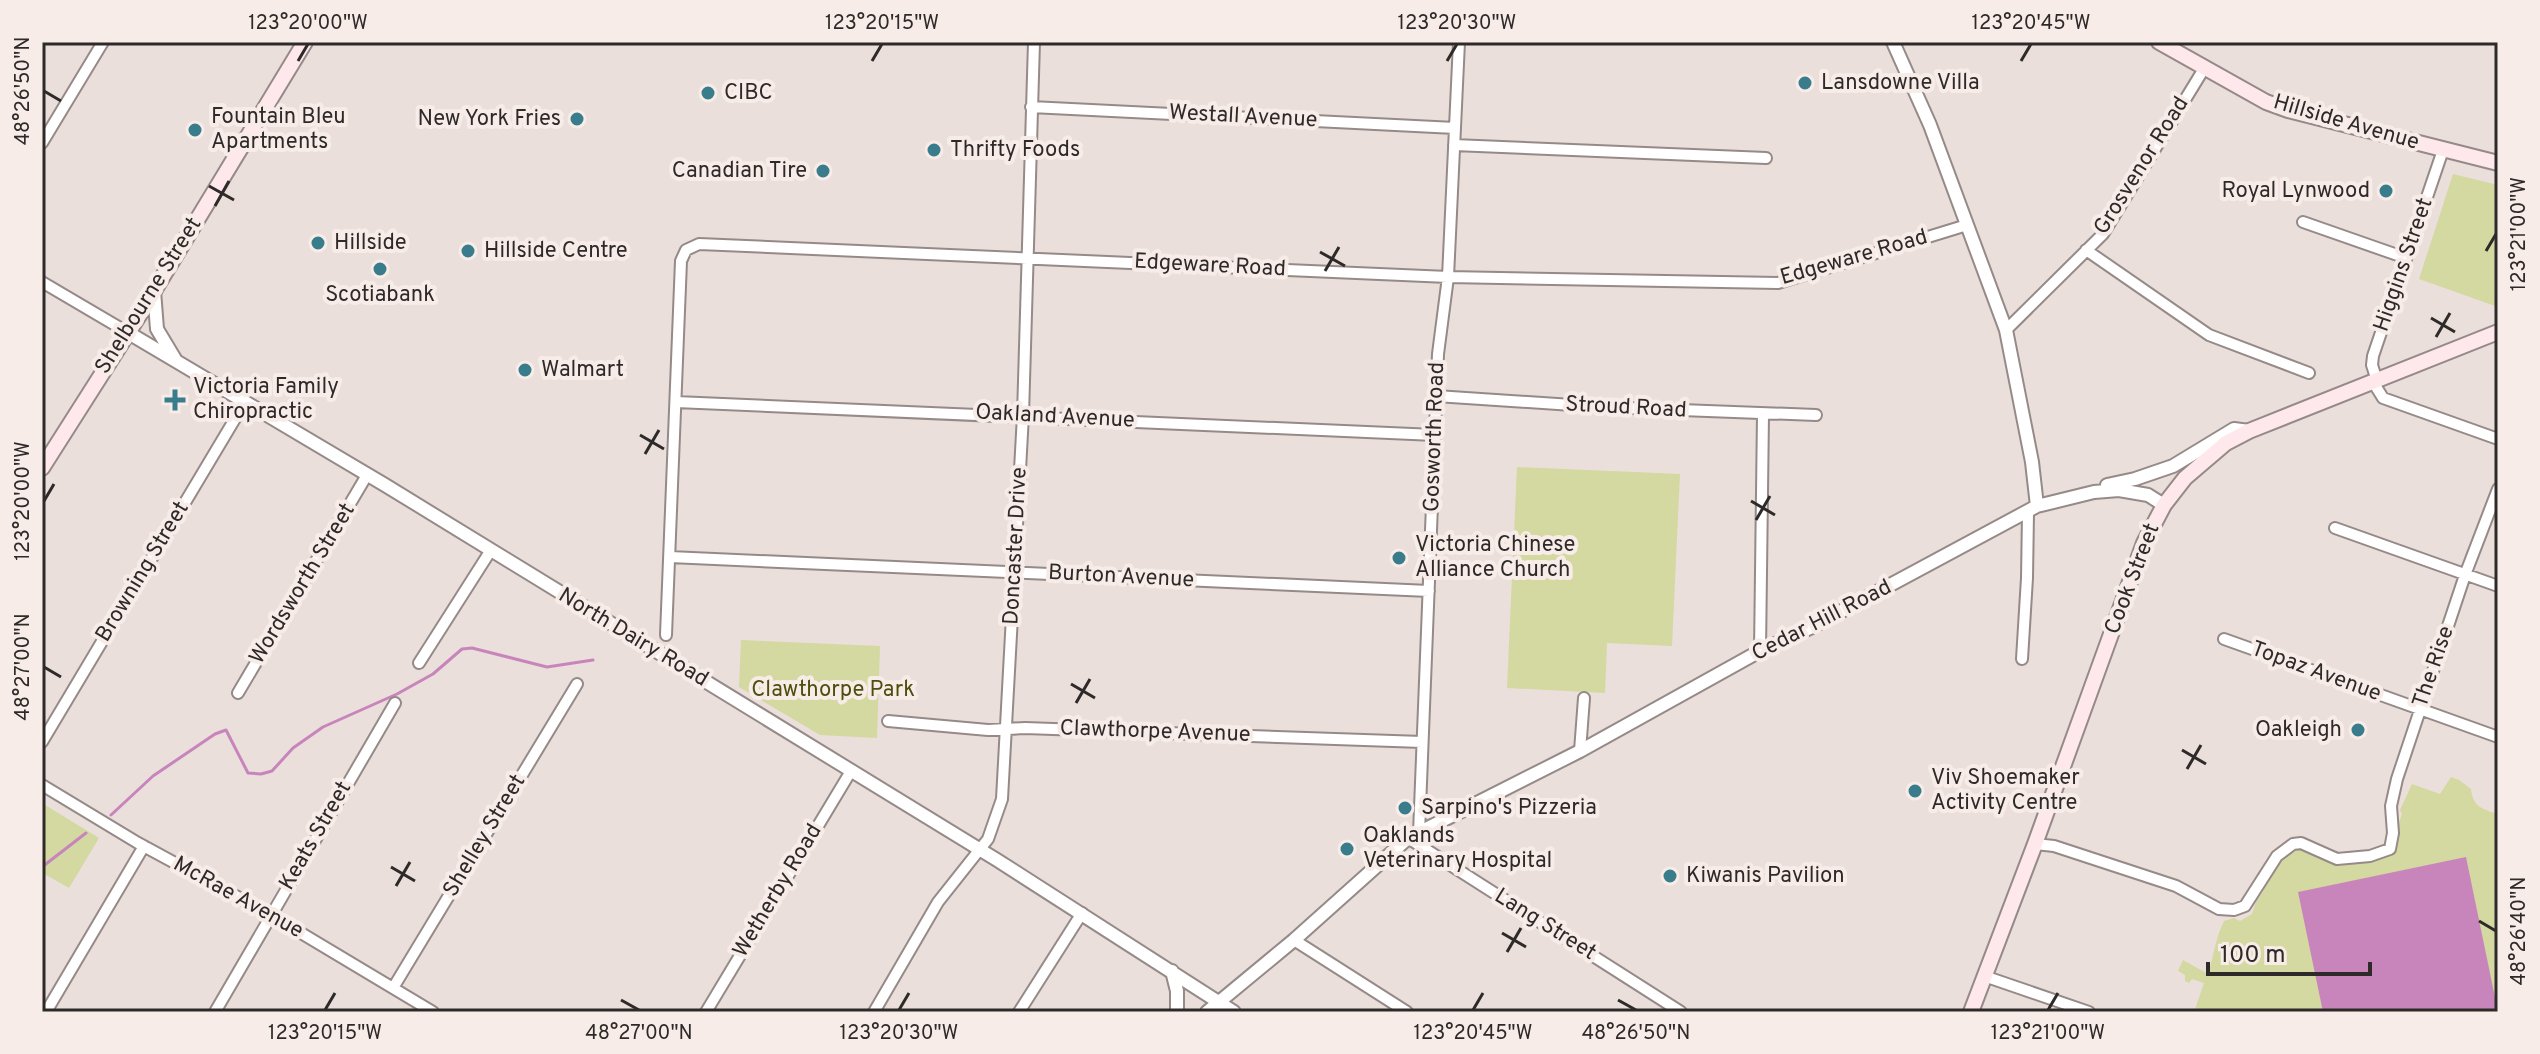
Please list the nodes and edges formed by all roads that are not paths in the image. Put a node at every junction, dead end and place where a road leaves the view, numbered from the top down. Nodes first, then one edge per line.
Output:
1 (103, 42) edge
2 (305, 42) edge
3 (1034, 42) edge
4 (1459, 42) edge
5 (1893, 42) edge
6 (2159, 42) edge
7 (2205, 67) junction
8 (1031, 107) junction
9 (1455, 128) junction
10 (42, 143) edge
11 (1454, 145) junction
12 (2443, 150) junction
13 (1766, 158) dead end
14 (2498, 163) edge
15 (2303, 222) dead end
16 (1967, 225) junction
17 (2086, 250) junction
18 (1027, 258) junction
19 (2406, 258) junction
20 (1448, 277) junction
21 (42, 282) edge
22 (154, 291) junction
23 (2006, 330) junction
24 (127, 332) junction
25 (2498, 332) edge
26 (177, 361) junction
27 (2309, 373) dead end
28 (2375, 381) junction
29 (1436, 396) junction
30 (245, 402) junction
31 (676, 402) junction
32 (1763, 414) junction
33 (1023, 415) junction
34 (1816, 415) dead end
35 (2249, 431) junction
36 (1435, 435) junction
37 (2498, 439) edge
38 (42, 468) edge
39 (367, 475) junction
40 (2498, 489) edge
41 (2094, 492) junction
42 (2164, 505) junction
43 (2033, 510) junction
44 (2335, 528) dead end
45 (491, 550) junction
46 (670, 557) junction
47 (1014, 572) junction
48 (2465, 575) junction
49 (2498, 586) edge
50 (1429, 591) junction
51 (666, 635) dead end
52 (2224, 639) dead end
53 (1760, 651) junction
54 (2022, 659) dead end
55 (419, 663) dead end
56 (577, 684) dead end
57 (238, 693) dead end
58 (1584, 698) dead end
59 (395, 703) dead end
60 (2420, 710) junction
61 (888, 721) dead end
62 (1006, 729) junction
63 (2498, 737) edge
64 (42, 742) edge
65 (1422, 742) junction
66 (1580, 751) junction
67 (851, 771) junction
68 (42, 785) edge
69 (1414, 836) junction
70 (2035, 844) junction
71 (144, 846) junction
72 (981, 850) junction
73 (1082, 913) junction
74 (271, 915) junction
75 (1294, 940) junction
76 (1172, 971) junction
77 (1984, 976) junction
78 (393, 988) junction
79 (1220, 1003) junction
80 (46, 1012) edge
81 (215, 1012) edge
82 (433, 1012) edge
83 (706, 1012) edge
84 (874, 1012) edge
85 (1019, 1012) edge
86 (1177, 1012) edge
87 (1207, 1012) edge
88 (1234, 1012) edge
89 (1407, 1012) edge
90 (1681, 1012) edge
91 (1971, 1012) edge
92 (2089, 1012) edge

1 - 10 street
2 - 22 main road, Shelbourne Street
3 - 8 street, Doncaster Drive
4 - 9 street, Gosworth Road
5 - 16 street
6 - 7 main road, Hillside Avenue
7 - 12 main road, Hillside Avenue
7 - 17 street, Grosvenor Road
8 - 9 street, Westall Avenue
8 - 18 street, Doncaster Drive
9 - 11 street, Gosworth Road
11 - 13 street
11 - 20 street, Gosworth Road
12 - 14 main road, Hillside Avenue
12 - 19 street, Higgins Street
15 - 19 street
16 - 20 street, Edgeware Road
16 - 23 street
17 - 23 street, Grosvenor Road
17 - 27 street
18 - 20 street, Edgeware Road
18 - 31 street, Edgeware Road
18 - 33 street, Doncaster Drive
19 - 28 street, Higgins Street
20 - 29 street, Gosworth Road
21 - 24 street, North Dairy Road
22 - 24 main road, Shelbourne Street
22 - 26 street
23 - 43 street
24 - 26 street, North Dairy Road
24 - 38 main road, Shelbourne Street
25 - 28 main road, Cook Street
26 - 30 street, North Dairy Road
28 - 35 main road, Cook Street
28 - 37 street
29 - 32 street, Stroud Road
29 - 36 street, Gosworth Road
30 - 39 street, North Dairy Road
30 - 64 street, Browning Street
31 - 33 street, Oakland Avenue
31 - 46 street
32 - 34 street, Stroud Road
32 - 53 street
33 - 36 street, Oakland Avenue
33 - 47 street, Doncaster Drive
35 - 41 street
35 - 42 main road, Cook Street
36 - 50 street, Gosworth Road
39 - 45 street, North Dairy Road
39 - 57 street, Wordsworth Street
40 - 48 street, The Rise
41 - 42 street
41 - 43 street, Cedar Hill Road
42 - 70 main road, Cook Street
43 - 53 street, Cedar Hill Road
43 - 54 street
44 - 48 street
45 - 55 street
45 - 67 street, North Dairy Road
46 - 47 street, Burton Avenue
46 - 51 street
47 - 50 street, Burton Avenue
47 - 62 street, Doncaster Drive
48 - 49 street
48 - 60 street, The Rise
50 - 65 street, Gosworth Road
52 - 60 street, Topaz Avenue
53 - 66 street, Cedar Hill Road
56 - 78 street, Shelley Street
58 - 66 street
59 - 74 street, Keats Street
60 - 63 street, Topaz Avenue
60 - 70 street, The Rise
61 - 62 street, Clawthorpe Avenue
62 - 65 street, Clawthorpe Avenue
62 - 72 street, Doncaster Drive
65 - 69 street, Gosworth Road
66 - 69 street, Cedar Hill Road
67 - 72 street, North Dairy Road
67 - 83 street, Wetherby Road
68 - 71 street, McRae Avenue
69 - 75 street, Cedar Hill Road
69 - 90 street, Lang Street
70 - 77 main road, Cook Street
71 - 74 street, McRae Avenue
71 - 80 street
72 - 73 street, North Dairy Road
72 - 84 street, Doncaster Drive
73 - 76 street, North Dairy Road
73 - 85 street
74 - 78 street, McRae Avenue
74 - 81 street, Keats Street
75 - 79 street, Cedar Hill Road
75 - 89 street
76 - 79 street, North Dairy Road
76 - 86 street
77 - 91 main road, Cook Street
77 - 92 street
78 - 82 street, McRae Avenue
79 - 87 street, Cedar Hill Road
79 - 88 street, North Dairy Road

